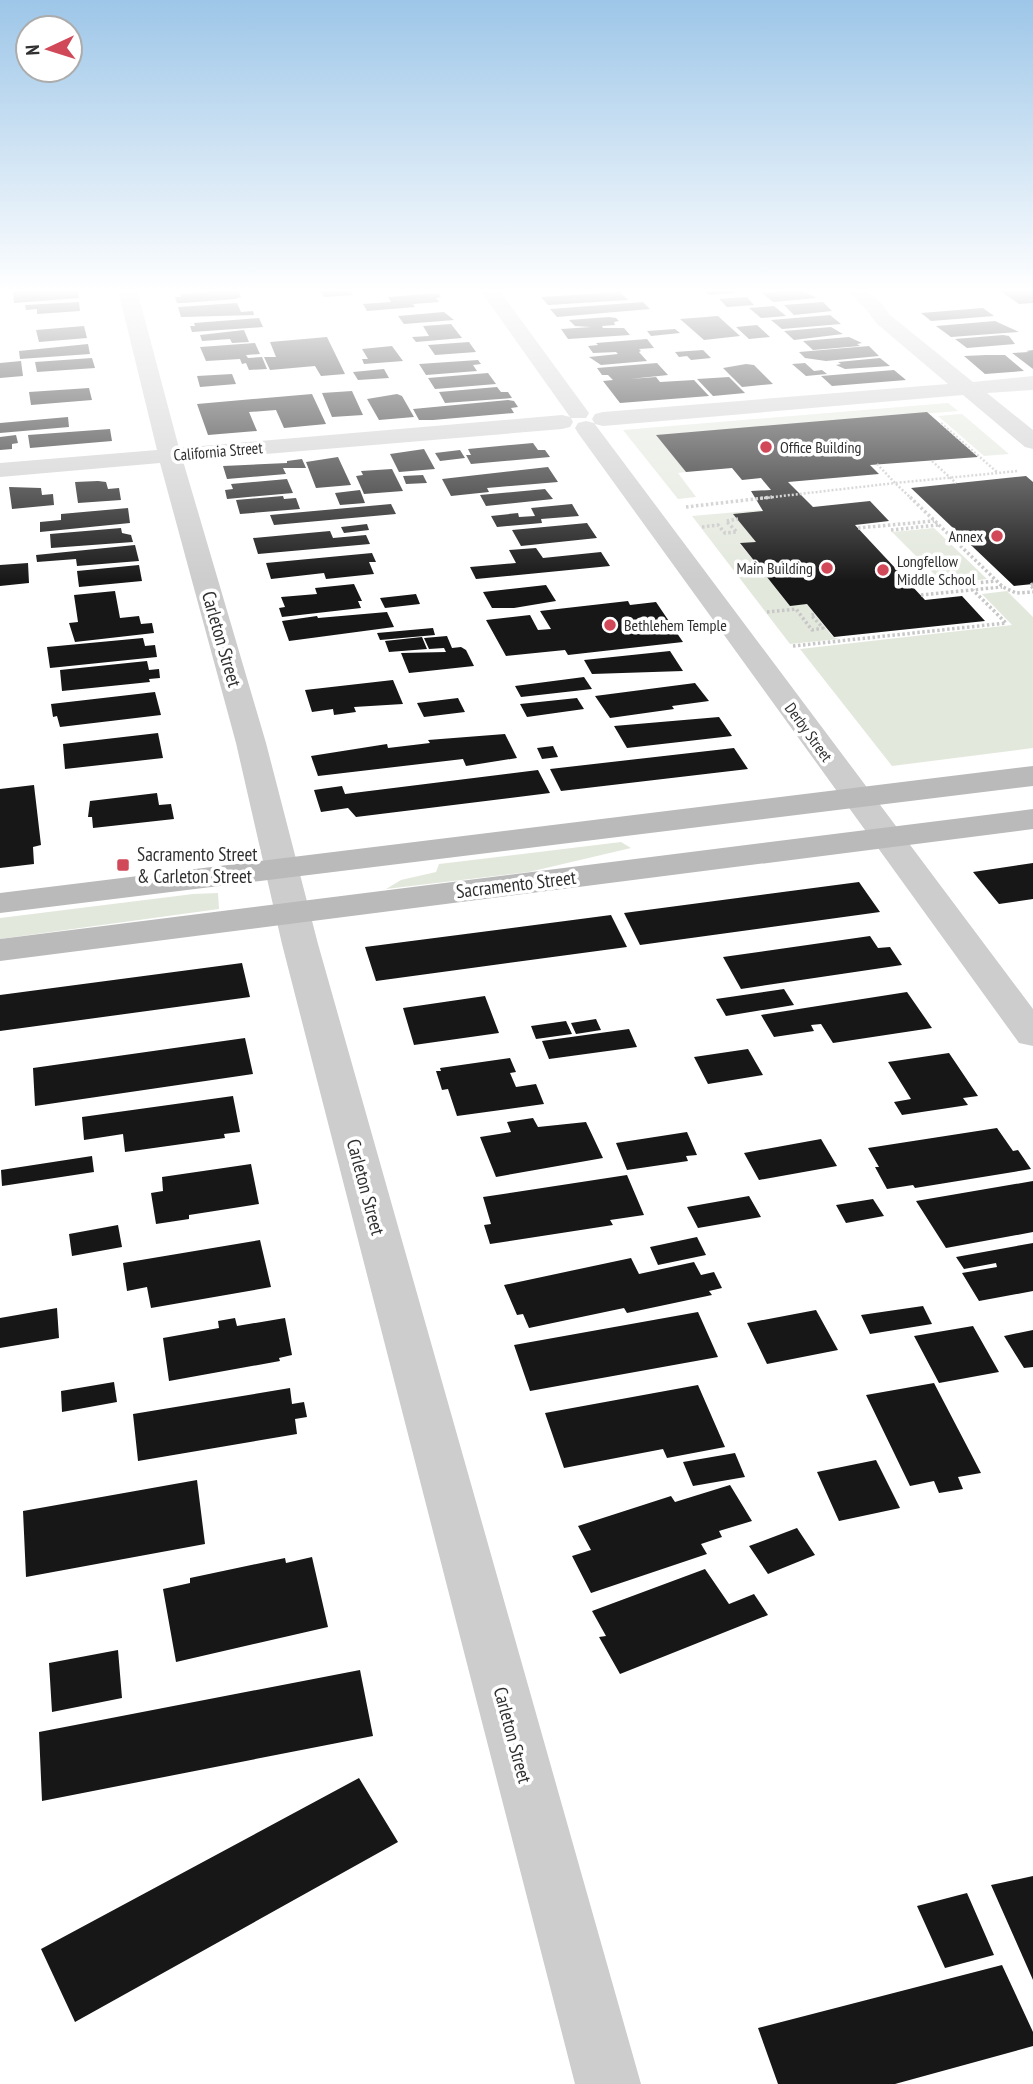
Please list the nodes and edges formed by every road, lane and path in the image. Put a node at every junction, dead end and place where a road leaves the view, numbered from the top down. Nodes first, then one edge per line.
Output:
1 (153, 387) edge
2 (558, 387) edge
3 (977, 387) edge
4 (967, 388) junction
5 (933, 415) dead end
6 (582, 421) junction
7 (1033, 442) edge
8 (171, 455) junction
9 (932, 461) dead end
10 (877, 464) dead end
11 (0, 470) edge
12 (1021, 471) dead end
13 (998, 473) junction
14 (950, 478) junction
15 (895, 483) junction
16 (956, 483) dead end
17 (647, 512) junction
18 (738, 519) dead end
19 (934, 521) junction
20 (939, 525) junction
21 (694, 528) dead end
22 (858, 528) dead end
23 (891, 530) dead end
24 (996, 581) junction
25 (946, 586) dead end
26 (1003, 587) junction
27 (1033, 588) edge
28 (973, 590) junction
29 (921, 595) dead end
30 (815, 614) dead end
31 (724, 616) junction
32 (908, 629) dead end
33 (913, 633) junction
34 (749, 650) junction
35 (1033, 776) edge
36 (858, 798) junction
37 (1033, 819) edge
38 (887, 837) junction
39 (286, 891) junction
40 (0, 903) edge
41 (0, 950) edge
42 (1033, 1035) edge
43 (608, 2084) edge

1 - 8 street, Carleton Street
2 - 6 street, Derby Street
3 - 4 street, California Street
4 - 6 street, California Street
4 - 7 street
5 - 13 path
6 - 8 street, California Street
6 - 17 street, Derby Street
8 - 11 street, California Street
8 - 39 street, Carleton Street
9 - 14 path
10 - 15 path
12 - 13 path
13 - 14 path
14 - 15 path
14 - 16 path
15 - 17 path
15 - 19 path
17 - 31 street, Derby Street
18 - 21 path
19 - 20 path
19 - 22 path
20 - 23 path
20 - 24 path
24 - 25 path
24 - 26 path
26 - 27 path
26 - 28 path
28 - 29 path
28 - 33 path
30 - 31 path
31 - 34 street, Derby Street
32 - 33 path
33 - 34 path
34 - 36 street, Derby Street
35 - 36 street, Sacramento Street
36 - 38 street, Derby Street
36 - 39 street, Sacramento Street
37 - 38 street, Sacramento Street
38 - 39 street, Sacramento Street
38 - 42 street, Derby Street
39 - 40 street, Sacramento Street
39 - 41 street, Sacramento Street
39 - 43 street, Carleton Street

